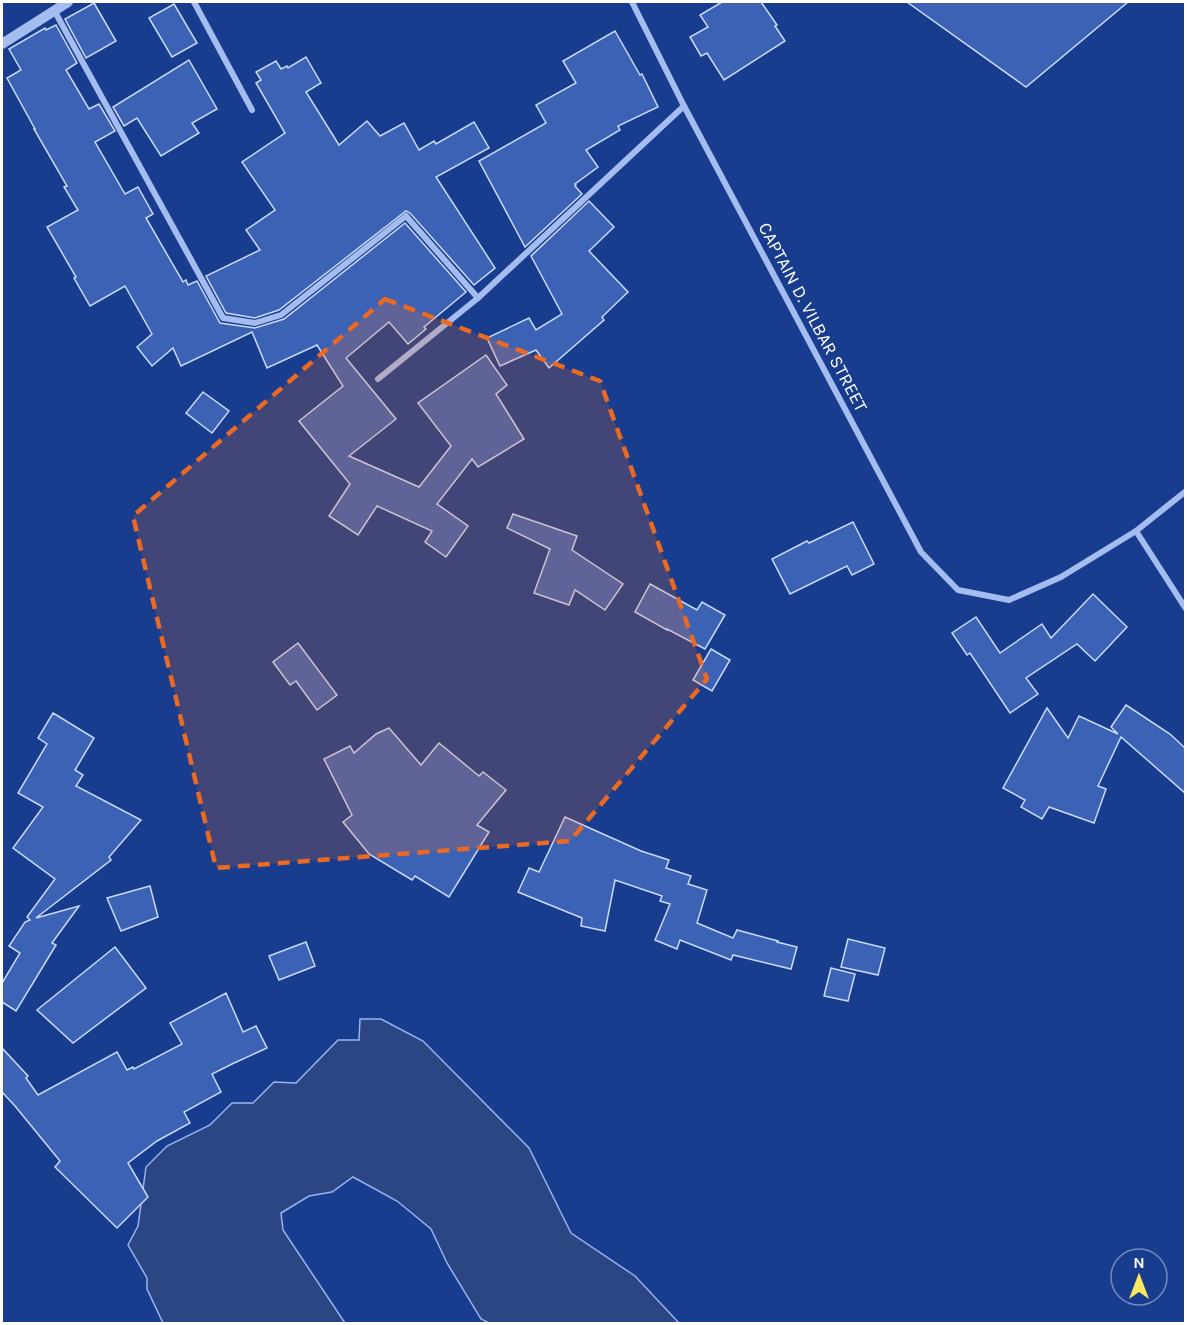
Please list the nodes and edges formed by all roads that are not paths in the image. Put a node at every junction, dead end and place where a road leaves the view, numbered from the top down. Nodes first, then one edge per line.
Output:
1 (68, 2) edge
2 (194, 2) edge
3 (632, 2) edge
4 (54, 10) junction
5 (2, 44) edge
6 (684, 106) junction
7 (252, 110) dead end
8 (478, 298) junction
9 (378, 379) dead end
10 (1185, 491) edge
11 (1136, 531) junction
12 (1185, 609) edge

1 - 4 street
2 - 7 street
3 - 6 street, CAPTAIN D. VILBAR STREET
4 - 5 street
4 - 8 street
6 - 8 street
6 - 11 street, CAPTAIN D. VILBAR STREET
8 - 9 street
10 - 11 street
11 - 12 street

